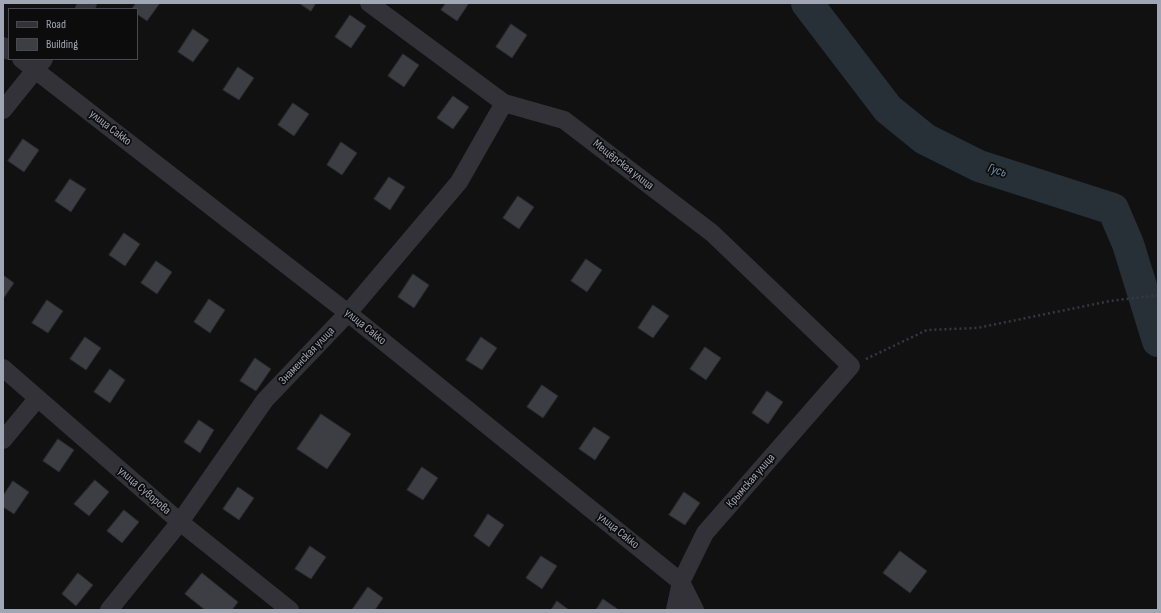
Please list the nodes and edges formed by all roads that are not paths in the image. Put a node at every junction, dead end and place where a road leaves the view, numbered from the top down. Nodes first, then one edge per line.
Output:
1 (369, 3) edge
2 (25, 60) edge
3 (39, 64) edge
4 (504, 103) junction
5 (3, 110) edge
6 (348, 313) junction
7 (851, 366) joint
8 (3, 368) edge
9 (37, 399) junction
10 (3, 440) edge
11 (180, 522) junction
12 (681, 582) junction
13 (109, 610) edge
14 (290, 610) edge
15 (675, 610) edge
16 (695, 610) edge

1 - 4 street, Мещёрская улица
2 - 3 street, улица Сакко
3 - 5 street
3 - 6 street, улица Сакко
4 - 6 street, Знаменская улица
4 - 7 street, Мещёрская улица
6 - 11 street, Знаменская улица
6 - 12 street, улица Сакко
7 - 12 street, Крымская улица
8 - 9 street, улица Суворова
9 - 10 street
9 - 11 street, улица Суворова
11 - 13 street, Знаменская улица
11 - 14 street, улица Суворова
12 - 15 street, Крымская улица
12 - 16 street, улица Сакко

